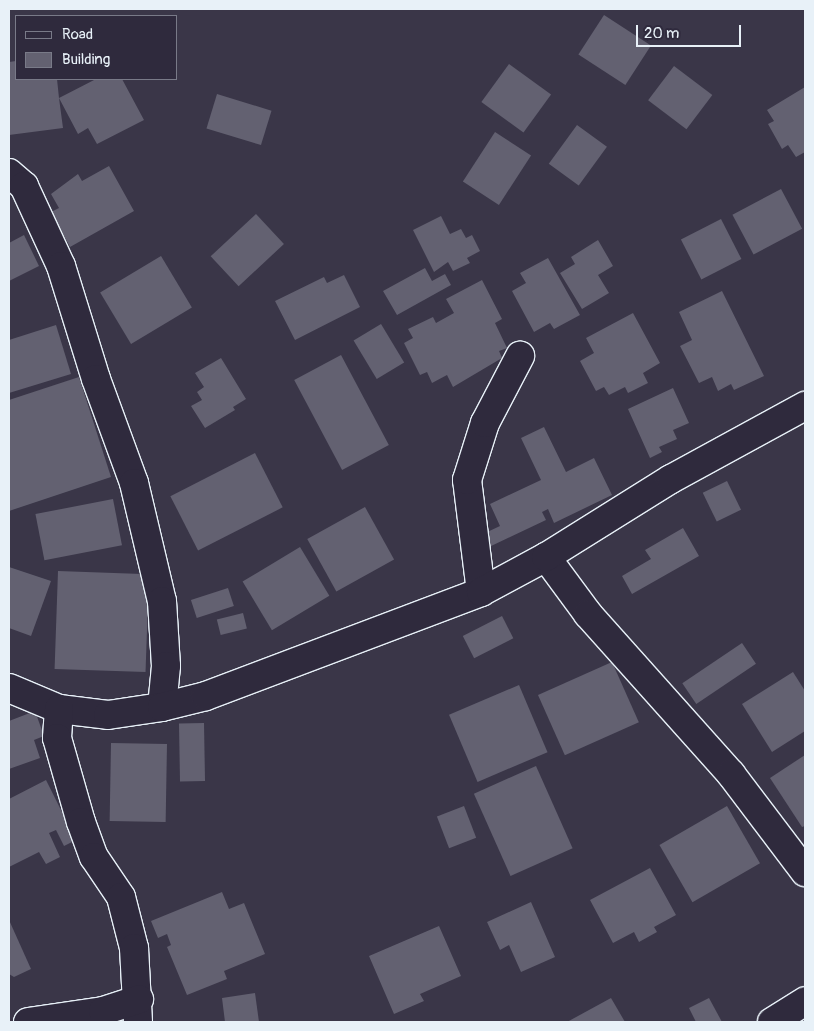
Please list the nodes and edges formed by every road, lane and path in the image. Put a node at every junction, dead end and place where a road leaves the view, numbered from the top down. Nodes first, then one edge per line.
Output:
1 (9, 173) edge
2 (520, 356) dead end
3 (805, 406) edge
4 (546, 557) junction
5 (481, 592) junction
6 (9, 688) edge
7 (162, 707) junction
8 (59, 709) junction
9 (805, 872) edge
10 (805, 1001) edge
11 (139, 1011) edge
12 (28, 1022) edge
13 (772, 1022) edge

1 - 7 street
2 - 5 street
3 - 4 street
4 - 5 street
4 - 9 street
5 - 7 street
6 - 8 street
7 - 8 street
8 - 11 street
10 - 13 street
11 - 12 street

